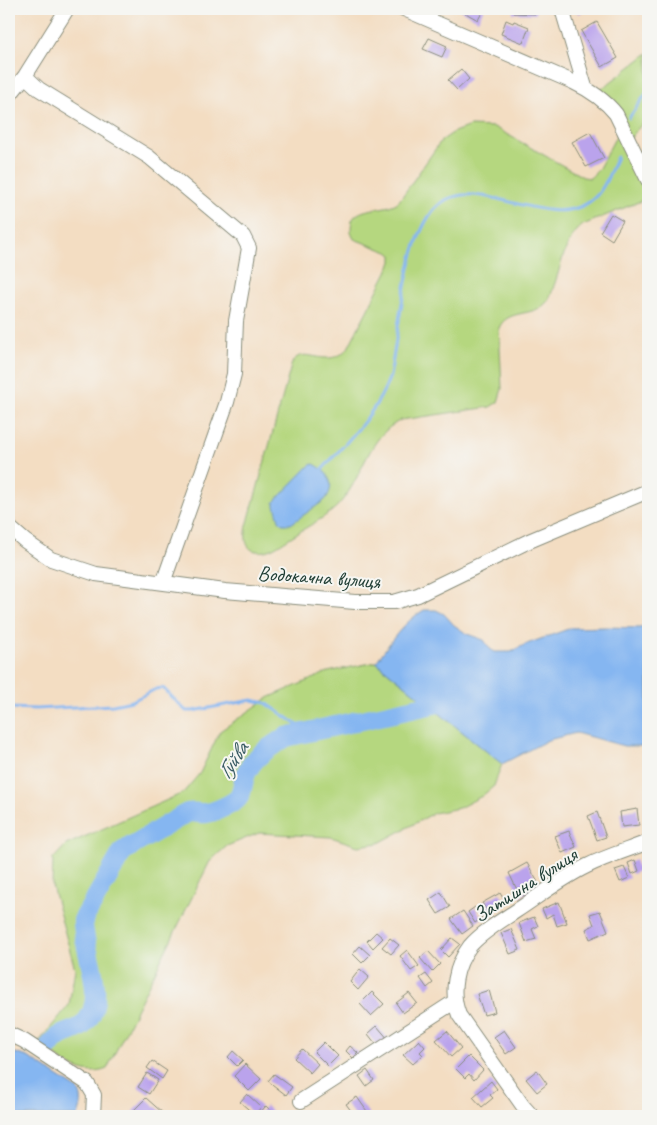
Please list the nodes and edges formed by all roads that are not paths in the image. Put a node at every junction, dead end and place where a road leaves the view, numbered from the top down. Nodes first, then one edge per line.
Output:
1 (68, 9) edge
2 (404, 9) edge
3 (562, 9) edge
4 (25, 76) junction
5 (585, 87) junction
6 (9, 96) edge
7 (648, 180) edge
8 (648, 491) edge
9 (9, 527) edge
10 (163, 582) junction
11 (648, 842) edge
12 (454, 1002) junction
13 (9, 1034) edge
14 (301, 1101) dead end
15 (93, 1116) edge
16 (532, 1116) edge

1 - 4 street
2 - 5 street
3 - 5 street
4 - 6 street
4 - 10 street
5 - 7 street
8 - 10 street, Водокачна вулиця
9 - 10 street, Водокачна вулиця
11 - 12 street, Затишна вулиця
12 - 14 street
12 - 16 street
13 - 15 street

